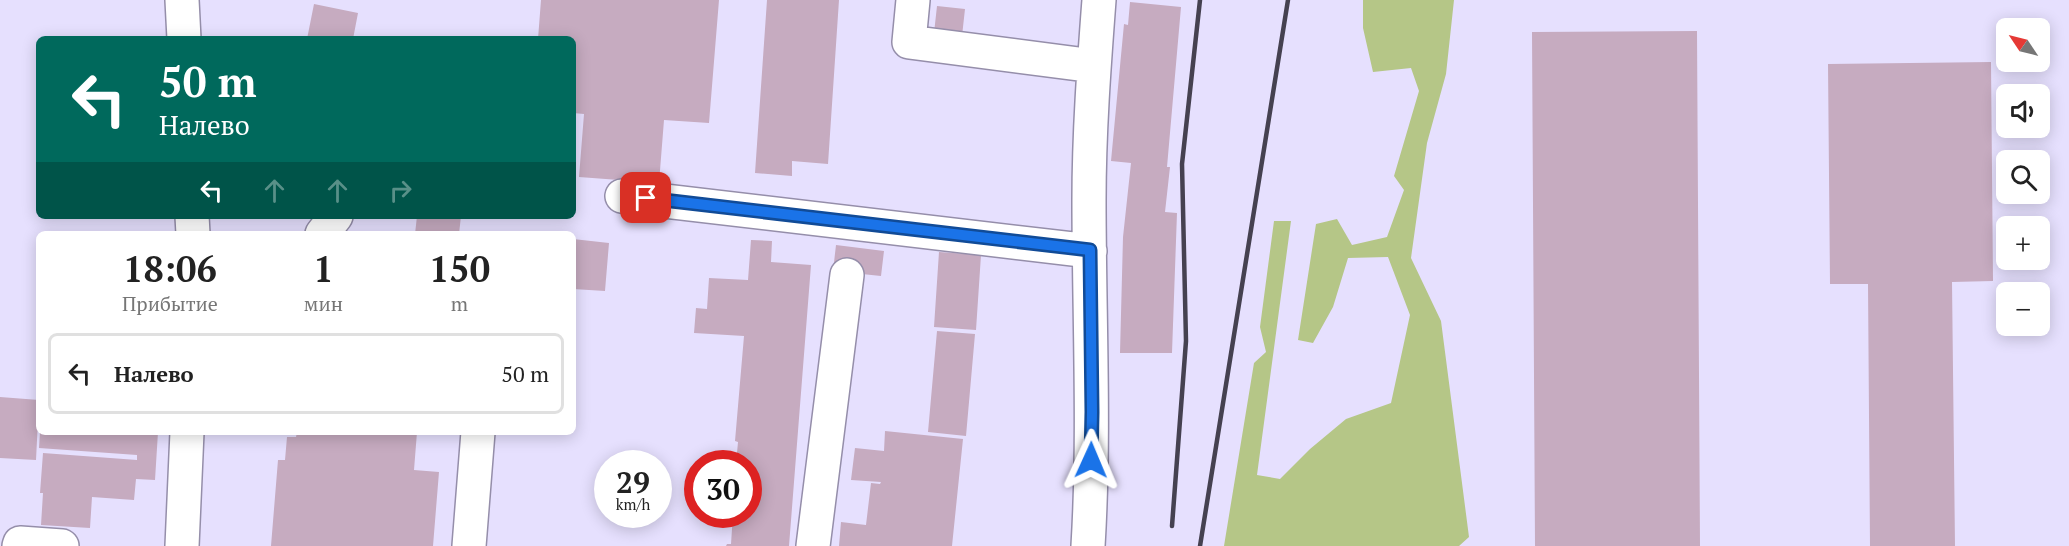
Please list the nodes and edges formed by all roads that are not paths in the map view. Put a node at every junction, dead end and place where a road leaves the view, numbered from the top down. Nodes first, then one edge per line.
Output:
1 (182, 0) edge
2 (913, 0) edge
3 (1099, 0) edge
4 (184, 36) edge
5 (1094, 66) junction
6 (622, 196) dead end
7 (334, 219) edge
8 (324, 231) edge
9 (1090, 250) junction
10 (847, 275) dead end
11 (187, 435) edge
12 (478, 435) edge
13 (20, 546) edge
14 (62, 546) edge
15 (182, 546) edge
16 (469, 546) edge
17 (813, 546) edge
18 (1089, 546) edge

1 - 4 street
2 - 5 street
3 - 5 street
5 - 9 street
6 - 9 street
7 - 8 street
9 - 18 street
10 - 17 street
11 - 15 street
12 - 16 street
13 - 14 street

